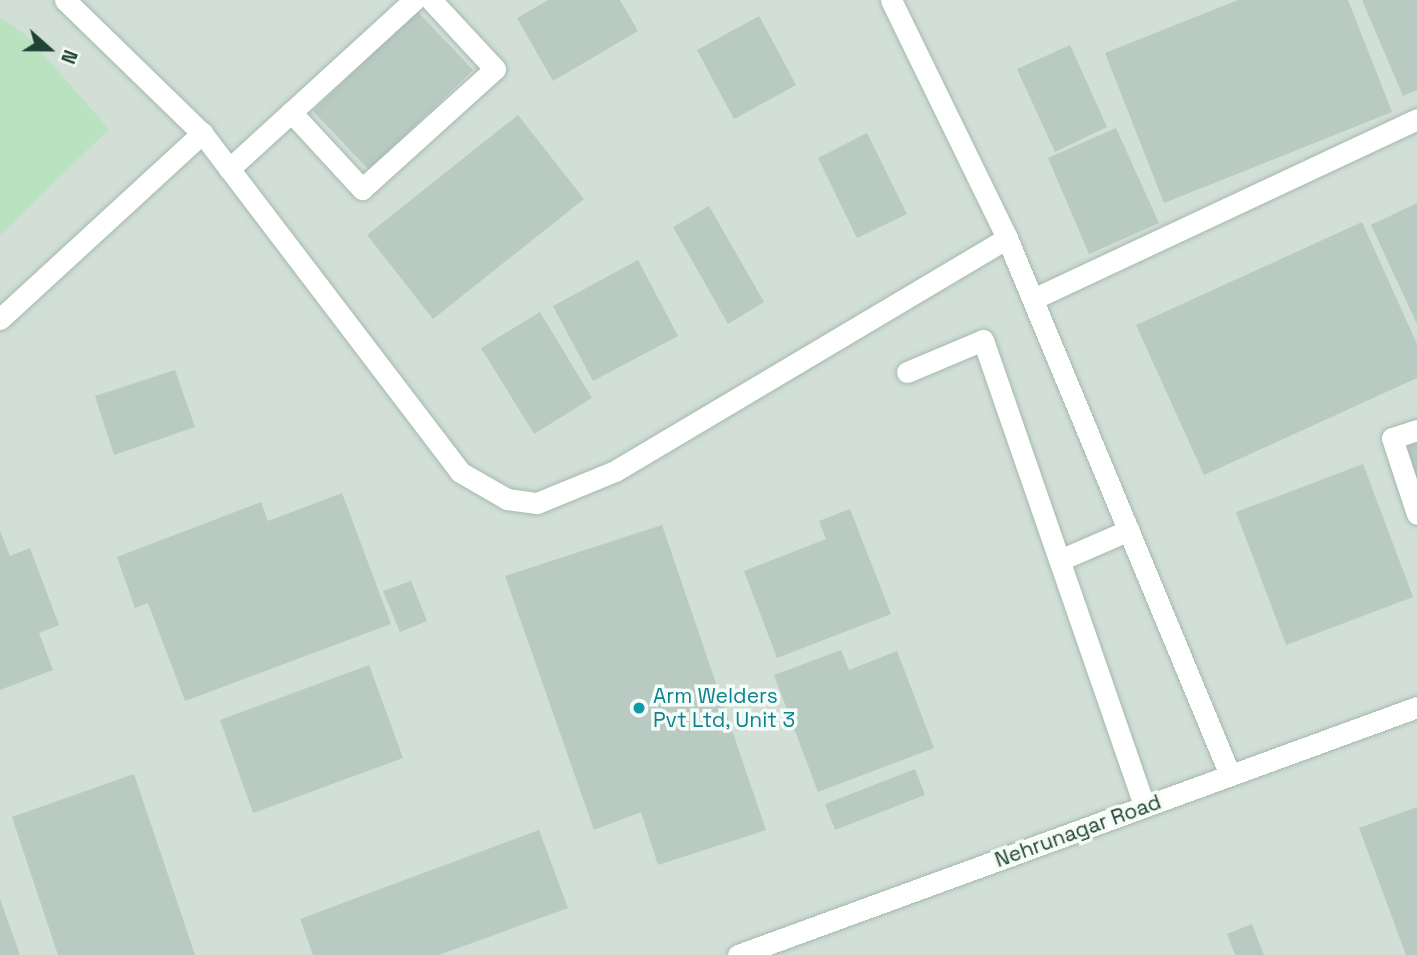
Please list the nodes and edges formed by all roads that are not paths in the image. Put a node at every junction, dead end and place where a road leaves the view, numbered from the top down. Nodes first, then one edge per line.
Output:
1 (65, 0) edge
2 (414, 0) edge
3 (431, 0) edge
4 (891, 0) edge
5 (291, 112) junction
6 (1417, 119) edge
7 (202, 133) junction
8 (229, 169) junction
9 (1007, 238) junction
10 (1033, 299) junction
11 (0, 319) edge
12 (907, 372) dead end
13 (1417, 430) edge
14 (1417, 514) edge
15 (1129, 530) junction
16 (1060, 560) junction
17 (1417, 707) edge
18 (1230, 775) junction
19 (1144, 806) junction
20 (738, 955) edge

1 - 7 street
2 - 5 street
3 - 5 street
4 - 9 street
5 - 8 street
6 - 10 street
7 - 8 street
7 - 11 street
8 - 9 street
9 - 10 street
10 - 15 street
12 - 16 street
13 - 14 street
15 - 16 street
15 - 18 street
16 - 19 street
17 - 18 street, Nehrunagar Road
18 - 19 street, Nehrunagar Road
19 - 20 street, Nehrunagar Road

